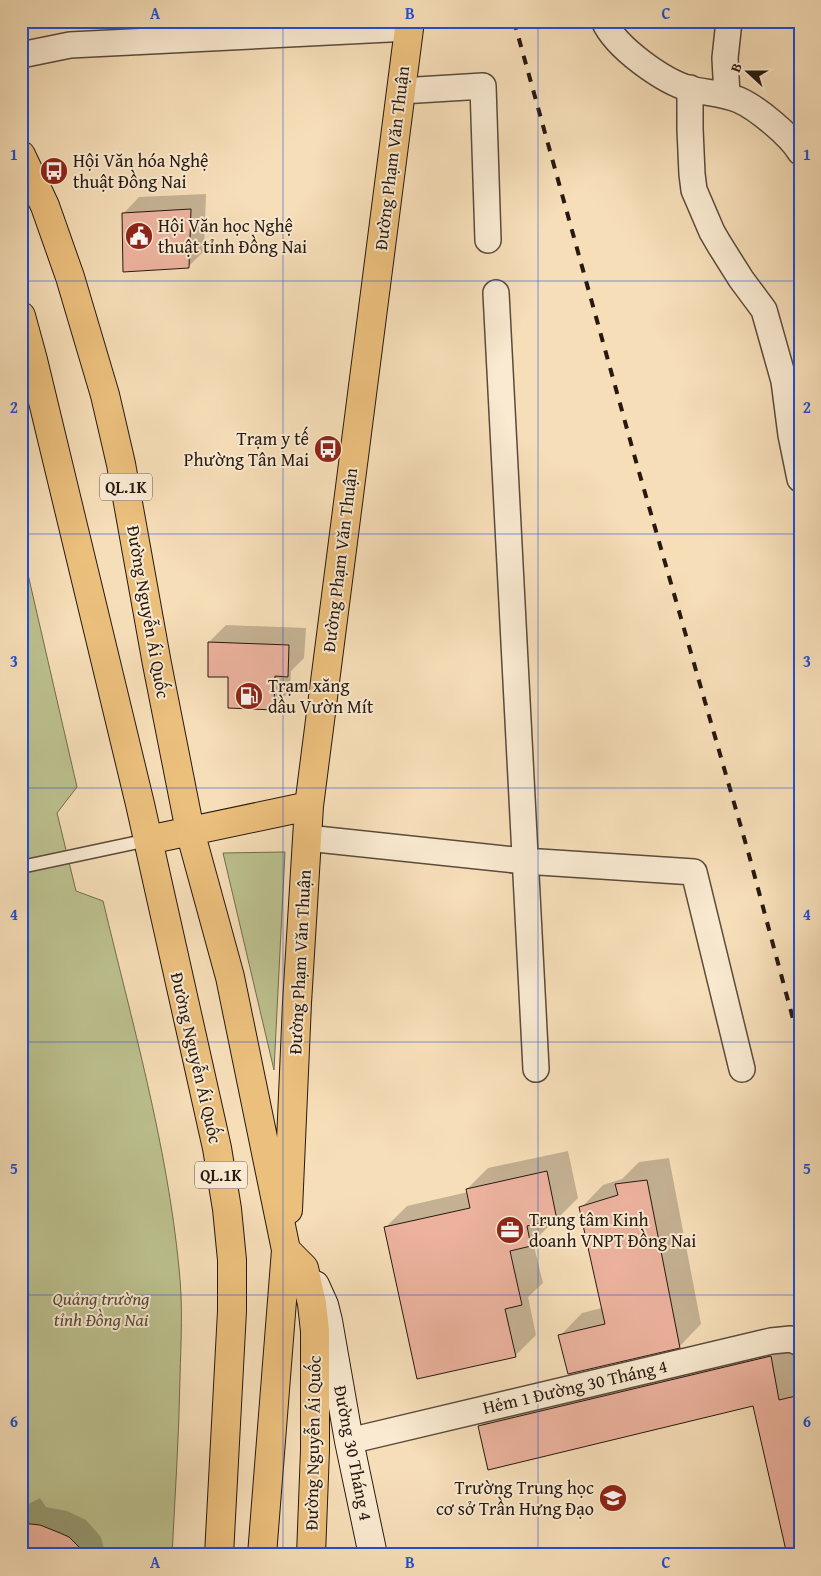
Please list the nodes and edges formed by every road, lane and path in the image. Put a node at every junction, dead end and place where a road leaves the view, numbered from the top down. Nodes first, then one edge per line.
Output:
1 (604, 21) edge
2 (729, 21) edge
3 (410, 24) edge
4 (21, 55) edge
5 (690, 88) junction
6 (401, 91) junction
7 (727, 96) junction
8 (798, 147) edge
9 (21, 155) edge
10 (488, 240) dead end
11 (496, 293) dead end
12 (21, 316) edge
13 (27, 361) edge
14 (795, 431) edge
15 (800, 479) edge
16 (308, 806) junction
17 (168, 836) junction
18 (307, 838) junction
19 (524, 861) junction
20 (21, 867) edge
21 (536, 1069) dead end
22 (742, 1069) dead end
23 (295, 1259) junction
24 (800, 1344) edge
25 (349, 1441) junction
26 (314, 1450) junction
27 (219, 1555) edge
28 (262, 1555) edge
29 (311, 1555) edge
30 (373, 1555) edge

1 - 5 street
2 - 7 street
3 - 4 street
3 - 6 main road, Đường Phạm Văn Thuận
5 - 7 street
5 - 14 street
6 - 10 street
6 - 16 main road, Đường Phạm Văn Thuận
7 - 8 street
9 - 17 main road, Đường Nguyễn Ái Quốc / QL.1K
11 - 19 street
12 - 13 main road, Đường Nguyễn Ái Quốc / QL.1K
13 - 17 main road, Đường Nguyễn Ái Quốc / QL.1K
14 - 15 street
16 - 17 main road
16 - 18 main road, Đường Phạm Văn Thuận
17 - 20 lane
17 - 23 main road, Đường Nguyễn Ái Quốc / QL.1K
17 - 27 main road, Đường Nguyễn Ái Quốc / QL.1K
18 - 19 street
18 - 23 main road, Đường Phạm Văn Thuận
19 - 21 street
19 - 22 street
23 - 25 main road, Đường 30 Tháng 4
23 - 26 main road, Đường Nguyễn Ái Quốc / QL.1K
23 - 28 main road, Đường Nguyễn Ái Quốc / QL.1K
24 - 25 street, Hẻm 1 Đường 30 Tháng 4
25 - 26 main road
25 - 30 main road, Đường 30 Tháng 4
26 - 29 main road, Đường Nguyễn Ái Quốc / QL.1K

